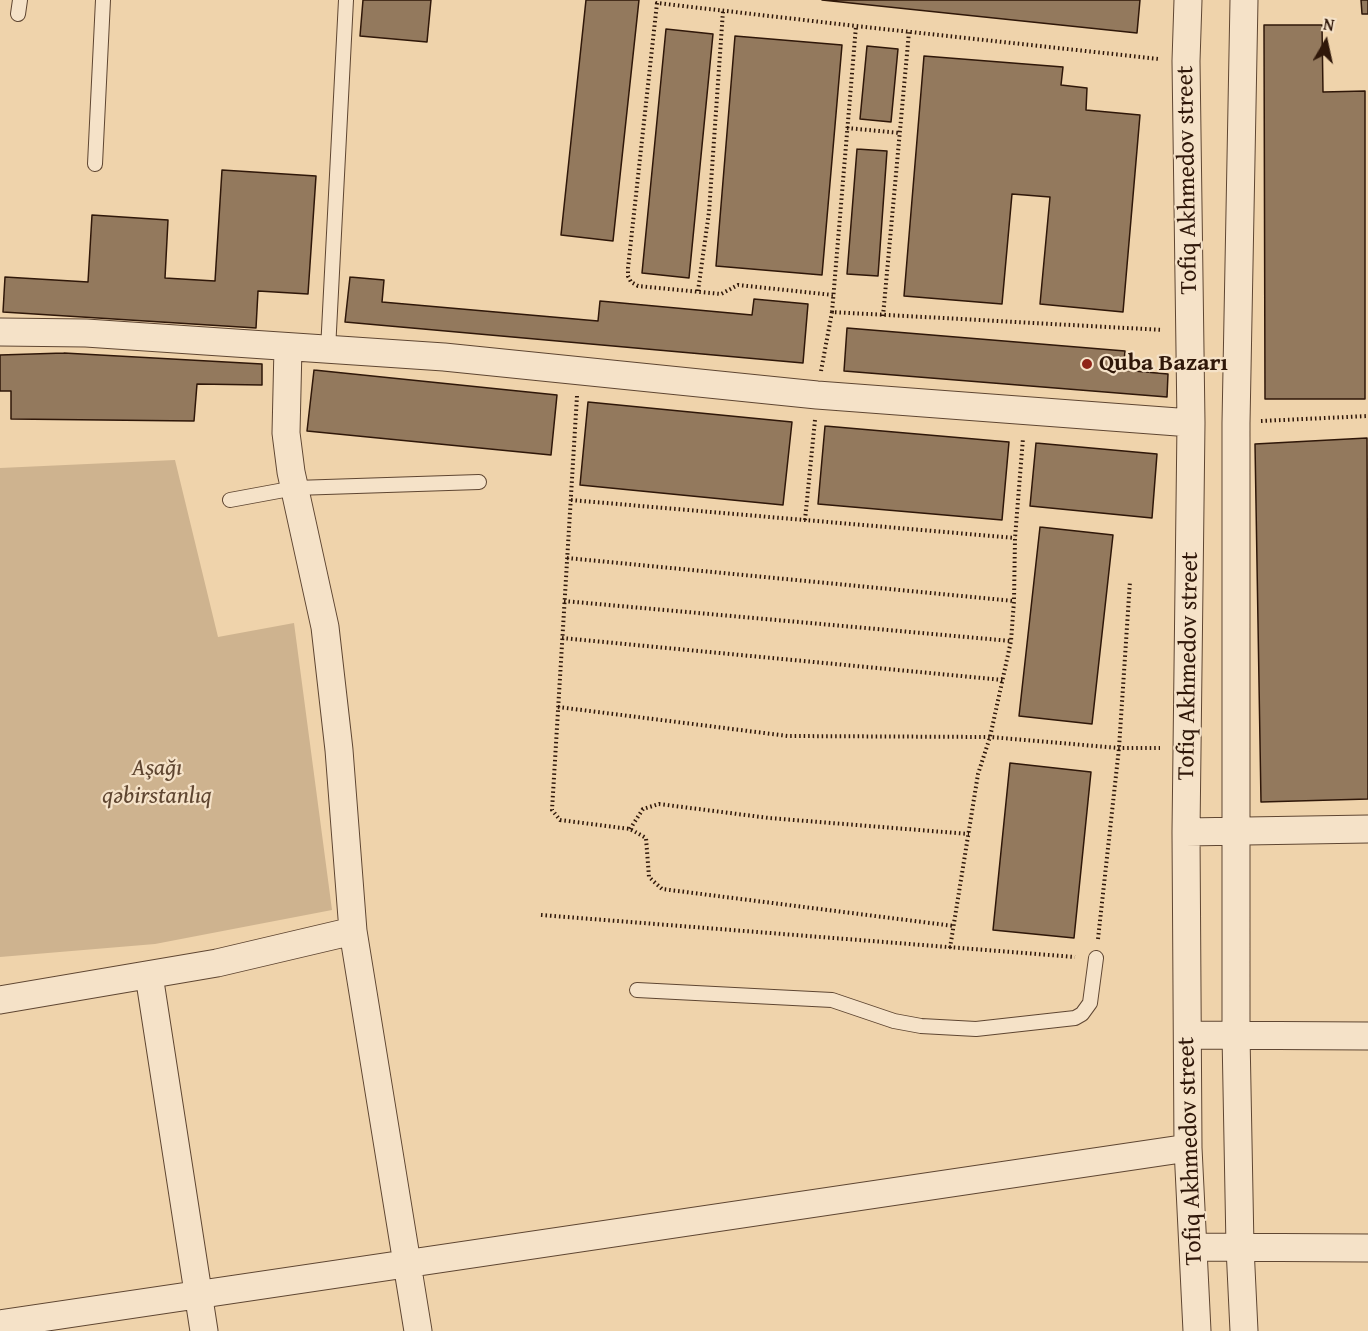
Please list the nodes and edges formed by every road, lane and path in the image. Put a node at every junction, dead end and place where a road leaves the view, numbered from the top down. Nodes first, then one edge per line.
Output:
1 (103, 0) edge
2 (346, 0) edge
3 (1188, 0) edge
4 (1244, 0) edge
5 (723, 11) junction
6 (856, 26) junction
7 (909, 32) junction
8 (1186, 62) junction
9 (848, 128) junction
10 (900, 133) junction
11 (95, 164) dead end
12 (698, 291) junction
13 (833, 295) junction
14 (832, 312) junction
15 (883, 316) junction
16 (0, 332) edge
17 (1191, 332) junction
18 (288, 347) junction
19 (328, 350) junction
20 (578, 371) junction
21 (817, 395) junction
22 (1025, 410) junction
23 (1368, 416) edge
24 (1191, 423) junction
25 (1236, 423) junction
26 (479, 482) dead end
27 (295, 488) junction
28 (230, 500) dead end
29 (571, 501) junction
30 (805, 520) junction
31 (1015, 538) junction
32 (567, 558) junction
33 (1130, 581) dead end
34 (564, 601) junction
35 (1014, 601) junction
36 (562, 638) junction
37 (1011, 641) junction
38 (1003, 680) junction
39 (558, 707) junction
40 (990, 737) junction
41 (1119, 748) junction
42 (1188, 748) junction
43 (630, 829) junction
44 (1368, 829) edge
45 (1186, 832) junction
46 (1236, 832) junction
47 (969, 834) junction
48 (541, 915) dead end
49 (954, 926) junction
50 (353, 931) junction
51 (950, 948) junction
52 (1096, 958) junction
53 (149, 975) junction
54 (637, 990) dead end
55 (0, 1000) edge
56 (1188, 1035) junction
57 (1236, 1035) junction
58 (1368, 1036) edge
59 (1188, 1148) junction
60 (1193, 1247) junction
61 (1240, 1247) junction
62 (1368, 1248) edge
63 (409, 1264) junction
64 (199, 1295) junction
65 (0, 1324) edge
66 (204, 1331) edge
67 (418, 1331) edge
68 (1197, 1331) edge
69 (1244, 1331) edge

1 - 11 lane
2 - 19 lane
3 - 8 street, Tofiq Akhmedov street
4 - 25 street, Tofiq Akhmedov street
5 - 6 path
5 - 12 path
5 - 12 path
6 - 7 path
6 - 9 path
7 - 8 path
7 - 10 path
8 - 17 street, Tofiq Akhmedov street
9 - 10 path
9 - 13 path
10 - 15 path
12 - 13 path
13 - 14 path
14 - 15 path
14 - 21 path
15 - 17 path
16 - 18 street
17 - 24 street, Tofiq Akhmedov street
18 - 19 street
18 - 27 street
19 - 20 street
20 - 21 street
20 - 29 path
21 - 22 street
21 - 30 path
22 - 24 street
22 - 31 path
23 - 25 path
24 - 42 street, Tofiq Akhmedov street
25 - 46 street, Tofiq Akhmedov street
26 - 27 lane
27 - 28 lane
27 - 50 street
29 - 30 path
29 - 32 path
30 - 31 path
31 - 35 path
32 - 34 path
32 - 35 path
33 - 41 path
34 - 36 path
34 - 37 path
35 - 37 path
36 - 38 path
36 - 39 path
37 - 38 path
38 - 40 path
39 - 40 path
39 - 43 path
40 - 41 path
40 - 47 path
41 - 42 path
41 - 52 path
42 - 45 street, Tofiq Akhmedov street
43 - 47 path
43 - 49 path
44 - 46 street
45 - 46 street
45 - 56 street, Tofiq Akhmedov street
46 - 57 street, Tofiq Akhmedov street
47 - 49 path
48 - 51 path
49 - 51 path
50 - 53 street
50 - 63 street
51 - 52 path
52 - 54 lane
53 - 55 street
53 - 64 street
56 - 57 street
56 - 59 street, Tofiq Akhmedov street
57 - 58 street
57 - 61 street, Tofiq Akhmedov street
59 - 60 street, Tofiq Akhmedov street
59 - 63 street
60 - 61 street
60 - 68 street, Tofiq Akhmedov street
61 - 62 street
61 - 69 street, Tofiq Akhmedov street
63 - 64 street
63 - 67 street
64 - 65 street
64 - 66 street

